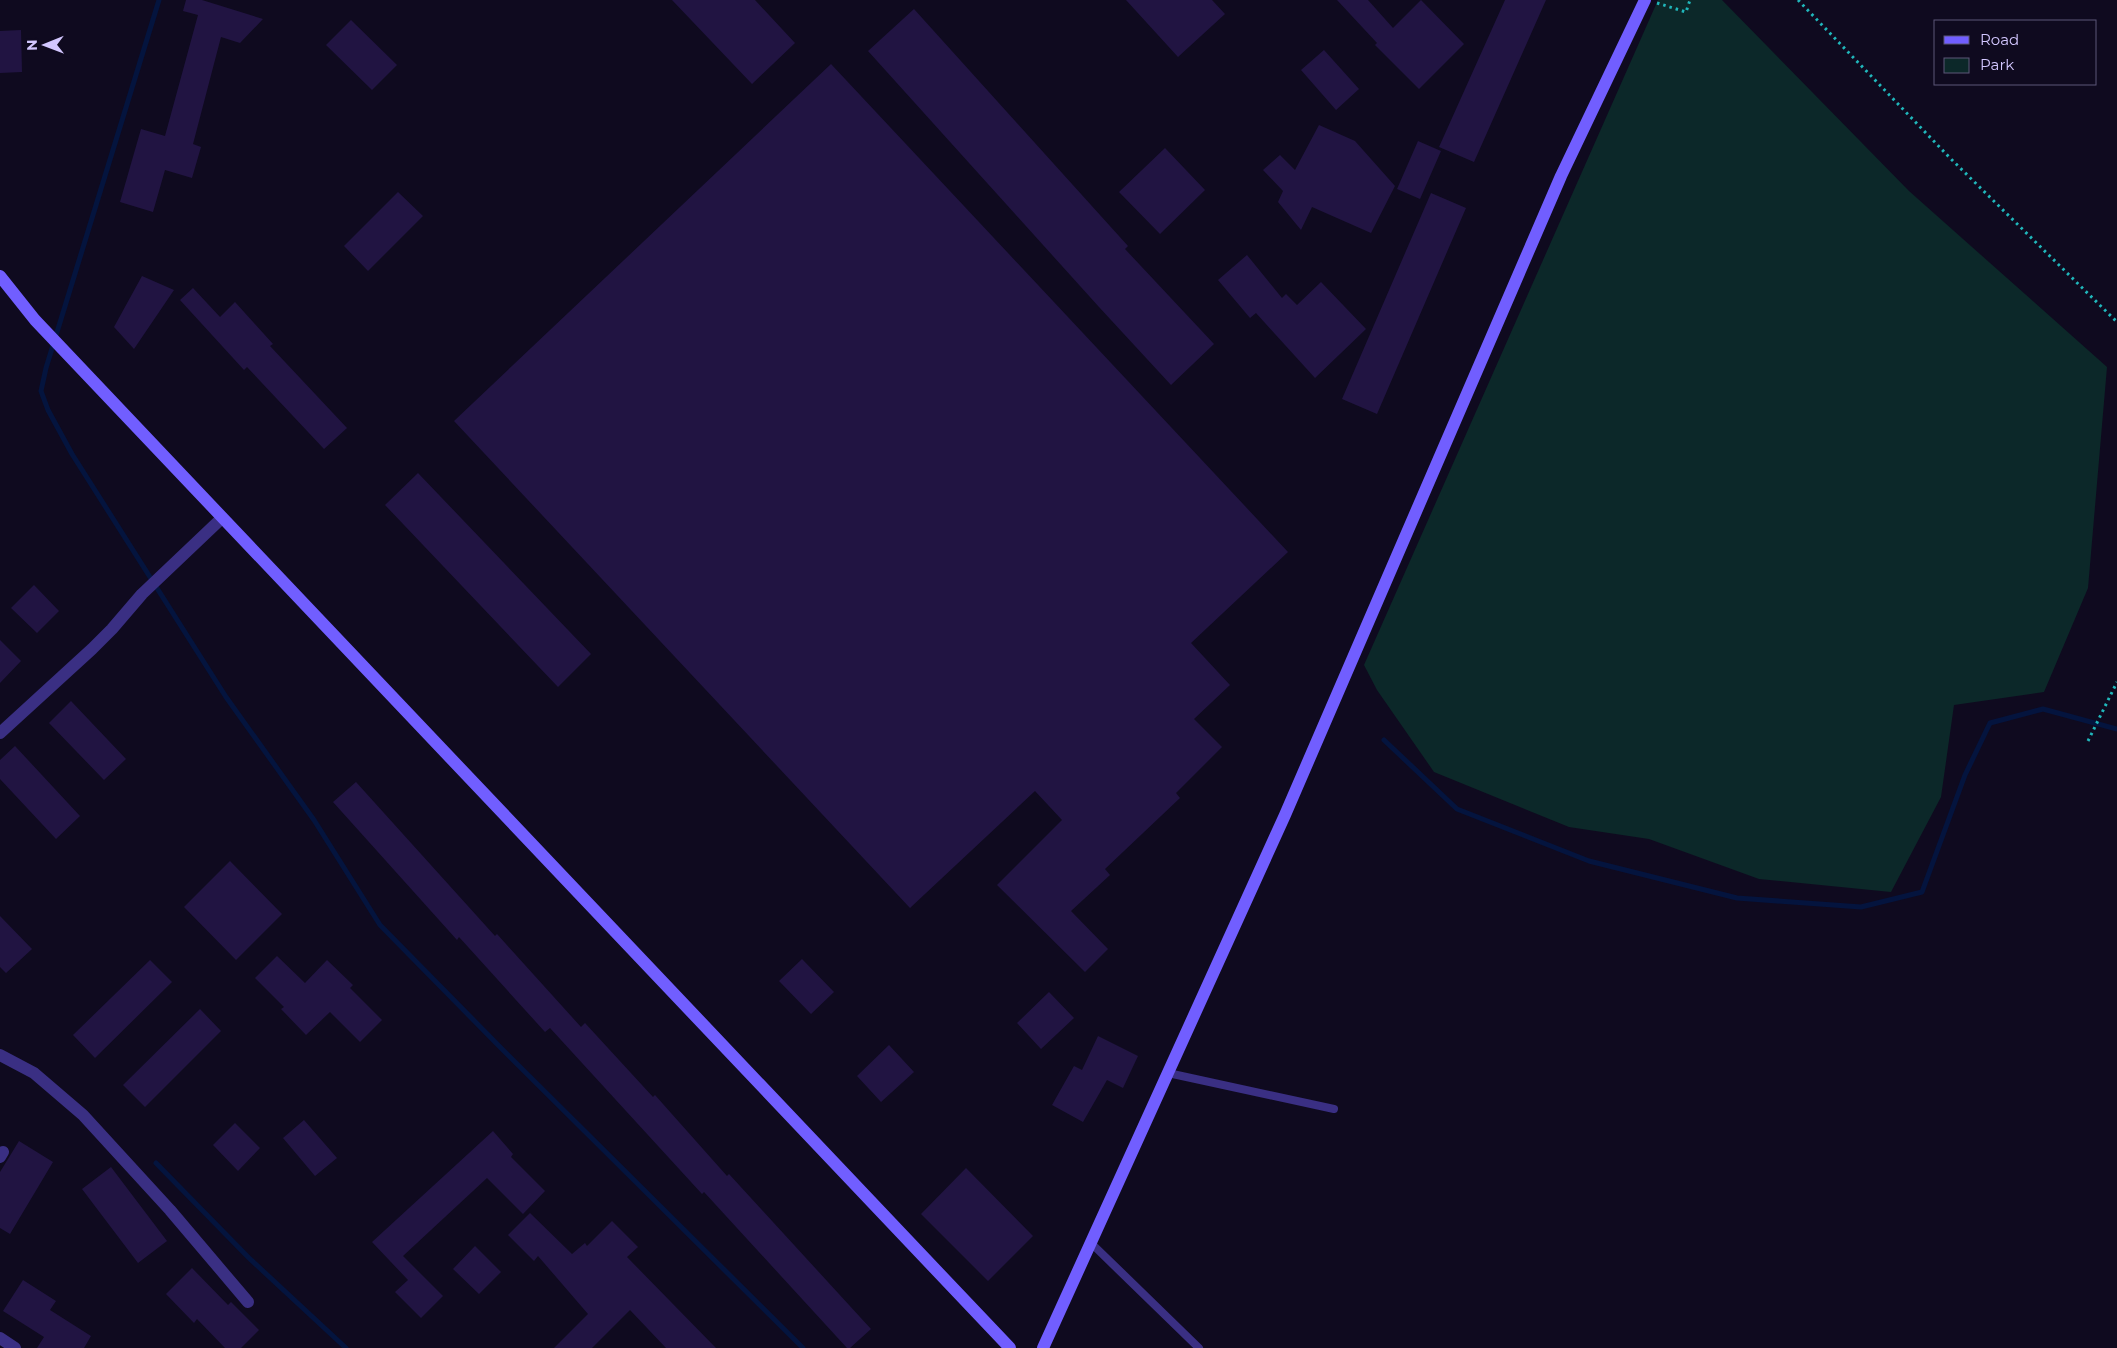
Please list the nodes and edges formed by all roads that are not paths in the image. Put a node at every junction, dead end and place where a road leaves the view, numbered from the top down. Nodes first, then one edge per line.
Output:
1 (1650, 1) edge
2 (0, 276) edge
3 (222, 518) junction
4 (0, 733) edge
5 (0, 1055) edge
6 (1168, 1073) junction
7 (1334, 1109) dead end
8 (1091, 1243) junction
9 (248, 1302) dead end
10 (0, 1338) edge
11 (15, 1348) edge
12 (1010, 1348) edge
13 (1043, 1348) edge
14 (1199, 1348) edge

1 - 6 main road
2 - 3 main road
3 - 4 street
3 - 12 main road
5 - 9 street
6 - 7 lane
6 - 8 main road
8 - 13 main road
8 - 14 lane
10 - 11 street

